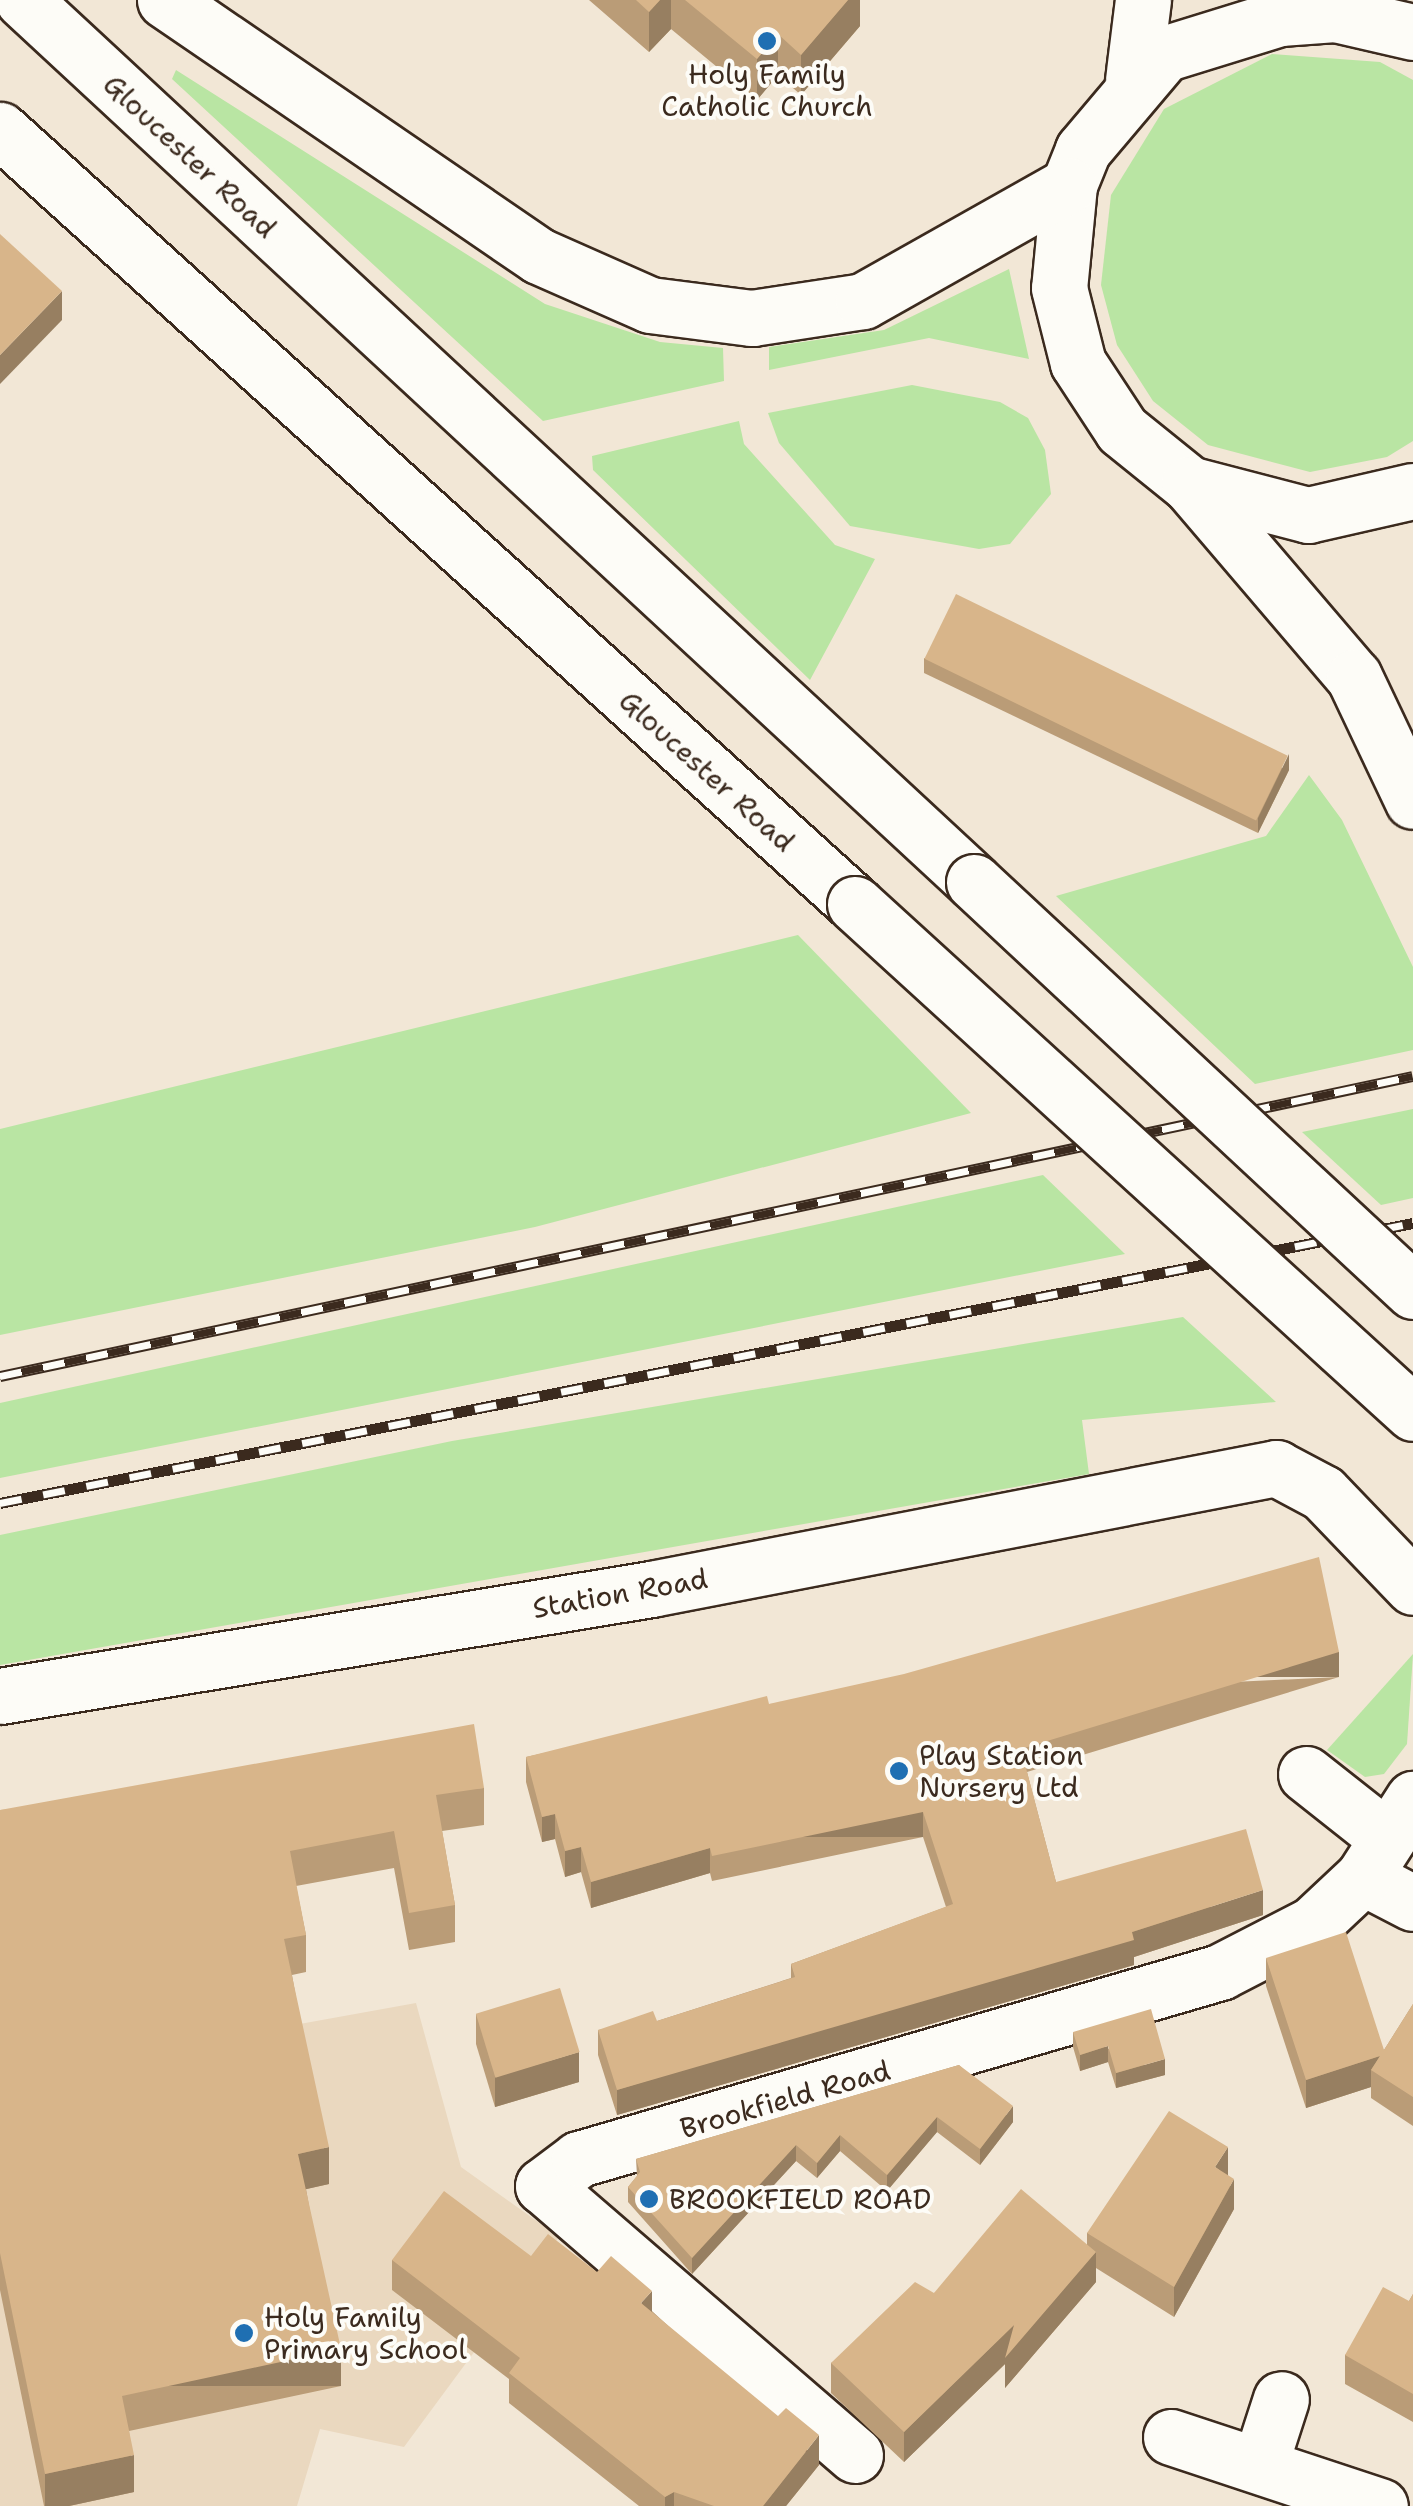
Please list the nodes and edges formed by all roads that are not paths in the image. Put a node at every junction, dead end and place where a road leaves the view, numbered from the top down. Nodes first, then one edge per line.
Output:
1 (23, 0) edge
2 (165, 0) edge
3 (1144, 0) edge
4 (1394, 17) edge
5 (1133, 80) junction
6 (0, 130) edge
7 (1070, 185) junction
8 (1189, 484) junction
9 (1413, 491) edge
10 (1413, 802) edge
11 (1413, 1291) edge
12 (1413, 1413) edge
13 (1413, 1587) edge
14 (0, 1696) edge
15 (1306, 1774) dead end
16 (1388, 1838) edge
17 (1413, 1902) edge
18 (1281, 2399) dead end
19 (1171, 2437) dead end
20 (855, 2455) dead end
21 (1260, 2464) junction
22 (1380, 2506) edge

1 - 11 main road, Gloucester Road, bridge
2 - 7 main road
3 - 5 main road
4 - 5 main road
5 - 7 main road
6 - 12 main road, Gloucester Road, bridge
7 - 8 main road
8 - 9 main road
8 - 10 main road
13 - 14 main road, Station Road
15 - 16 main road
16 - 17 main road
16 - 20 main road, Brookfield Road
18 - 21 main road
19 - 21 main road
21 - 22 main road

